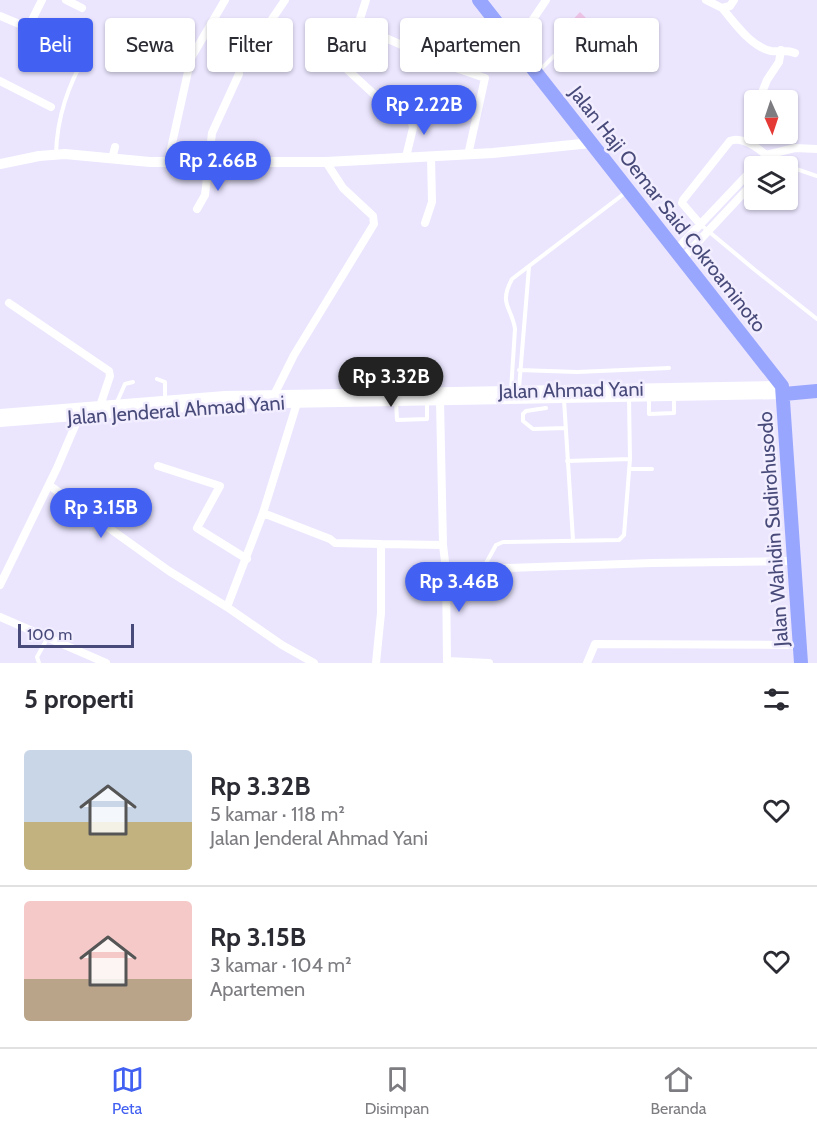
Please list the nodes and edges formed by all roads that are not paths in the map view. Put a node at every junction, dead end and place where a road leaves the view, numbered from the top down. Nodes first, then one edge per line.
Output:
1 (42, 0) edge
2 (66, 0) edge
3 (225, 0) edge
4 (285, 0) edge
5 (366, 0) edge
6 (479, 0) edge
7 (546, 0) edge
8 (706, 0) edge
9 (734, 0) edge
10 (82, 8) dead end
11 (722, 8) junction
12 (0, 16) edge
13 (33, 18) edge
14 (273, 18) edge
15 (493, 18) edge
16 (534, 18) edge
17 (18, 24) edge
18 (781, 51) junction
19 (795, 53) dead end
20 (554, 57) edge
21 (76, 72) edge
22 (350, 72) edge
23 (537, 73) joint
24 (239, 74) dead end
25 (0, 81) edge
26 (763, 90) edge
27 (51, 107) dead end
28 (591, 143) junction
29 (115, 147) dead end
30 (817, 149) edge
31 (776, 151) junction
32 (766, 154) junction
33 (56, 155) junction
34 (468, 155) junction
35 (774, 156) edge
36 (406, 157) junction
37 (431, 157) junction
38 (112, 159) junction
39 (168, 162) junction
40 (326, 162) junction
41 (207, 163) junction
42 (0, 164) edge
43 (798, 171) edge
44 (817, 176) edge
45 (629, 190) junction
46 (744, 193) edge
47 (197, 208) dead end
48 (425, 223) dead end
49 (700, 224) junction
50 (710, 232) junction
51 (680, 254) junction
52 (529, 267) junction
53 (9, 303) dead end
54 (817, 319) edge
55 (669, 368) dead end
56 (519, 370) junction
57 (157, 379) dead end
58 (133, 382) dead end
59 (783, 390) junction
60 (515, 391) junction
61 (810, 391) edge
62 (629, 392) junction
63 (564, 394) junction
64 (274, 395) junction
65 (649, 396) junction
66 (674, 396) junction
67 (545, 399) junction
68 (165, 400) junction
69 (427, 401) junction
70 (440, 401) junction
71 (396, 402) junction
72 (297, 403) junction
73 (116, 405) junction
74 (100, 406) junction
75 (81, 412) junction
76 (0, 414) edge
77 (0, 422) edge
78 (565, 428) junction
79 (630, 459) junction
80 (567, 460) junction
81 (158, 466) dead end
82 (652, 469) dead end
83 (629, 470) junction
84 (49, 484) junction
85 (263, 513) junction
86 (573, 540) junction
87 (381, 544) junction
88 (443, 545) junction
89 (247, 559) junction
90 (794, 561) junction
91 (484, 567) junction
92 (446, 570) junction
93 (0, 585) edge
94 (227, 608) junction
95 (0, 617) edge
96 (48, 639) junction
97 (800, 645) junction
98 (39, 663) edge
99 (105, 663) edge
100 (314, 663) edge
101 (376, 663) edge
102 (489, 663) edge
103 (587, 663) edge
104 (801, 663) edge

1 - 13 street
2 - 10 street
3 - 39 street
4 - 14 street
5 - 34 street
6 - 15 highway, Jalan Haji Oemar Said Cokroaminoto
7 - 16 street
8 - 11 street
9 - 11 street
11 - 18 street
12 - 17 street
18 - 19 street
18 - 26 street
20 - 23 lane
21 - 33 lane
22 - 36 street
23 - 28 highway, Jalan Haji Oemar Said Cokroaminoto
24 - 41 street
25 - 27 street
28 - 34 main road
28 - 45 highway, Jalan Haji Oemar Said Cokroaminoto
29 - 38 street
30 - 31 street
31 - 32 street
31 - 35 street
32 - 49 street
32 - 49 street
33 - 38 main road
33 - 42 main road
34 - 37 main road
36 - 37 main road
36 - 40 main road
37 - 48 street
38 - 39 main road
39 - 41 main road
40 - 41 main road
40 - 64 street
41 - 47 street
43 - 44 lane
45 - 51 highway, Jalan Haji Oemar Said Cokroaminoto
45 - 52 lane
46 - 50 street
49 - 50 lane
49 - 51 street
50 - 51 street
50 - 54 lane
51 - 59 highway, Jalan Haji Oemar Said Cokroaminoto
52 - 56 lane
52 - 60 lane
53 - 74 street
55 - 56 lane
56 - 60 lane
57 - 68 lane
58 - 73 lane
59 - 61 highway
59 - 62 main road, Jalan Ahmad Yani
59 - 66 main road
59 - 90 highway, Jalan Wahidin Sudirohusodo
60 - 64 main road, Jalan Ahmad Yani
60 - 67 main road, Jalan Ahmad Yani
62 - 63 main road, Jalan Ahmad Yani
62 - 65 main road
62 - 79 lane
63 - 67 main road, Jalan Ahmad Yani
63 - 78 lane
64 - 68 main road, Jalan Ahmad Yani
65 - 66 main road
65 - 66 lane
67 - 70 main road, Jalan Jenderal Ahmad Yani
67 - 78 lane
68 - 73 main road, Jalan Ahmad Yani
69 - 70 main road, Jalan Jenderal Ahmad Yani
69 - 71 main road, Jalan Jenderal Ahmad Yani
69 - 71 lane
70 - 88 street
71 - 72 main road, Jalan Jenderal Ahmad Yani
72 - 75 main road, Jalan Jenderal Ahmad Yani
72 - 85 street
73 - 74 main road, Jalan Ahmad Yani
74 - 75 main road, Jalan Ahmad Yani
75 - 76 main road, Jalan Ahmad Yani
75 - 77 main road, Jalan Jenderal Ahmad Yani
75 - 84 street
78 - 80 lane
79 - 80 lane
79 - 83 lane
80 - 86 lane
81 - 89 street
82 - 83 lane
83 - 86 lane
84 - 93 street
84 - 94 street
85 - 87 street
85 - 89 street
86 - 91 lane
87 - 88 street
87 - 101 street
88 - 92 street
89 - 94 street
90 - 91 street
90 - 97 highway, Jalan Wahidin Sudirohusodo
91 - 92 street
92 - 102 street
94 - 100 street
95 - 96 street
96 - 98 lane
96 - 99 street
97 - 103 street
97 - 104 highway, Jalan Wahidin Sudirohusodo

